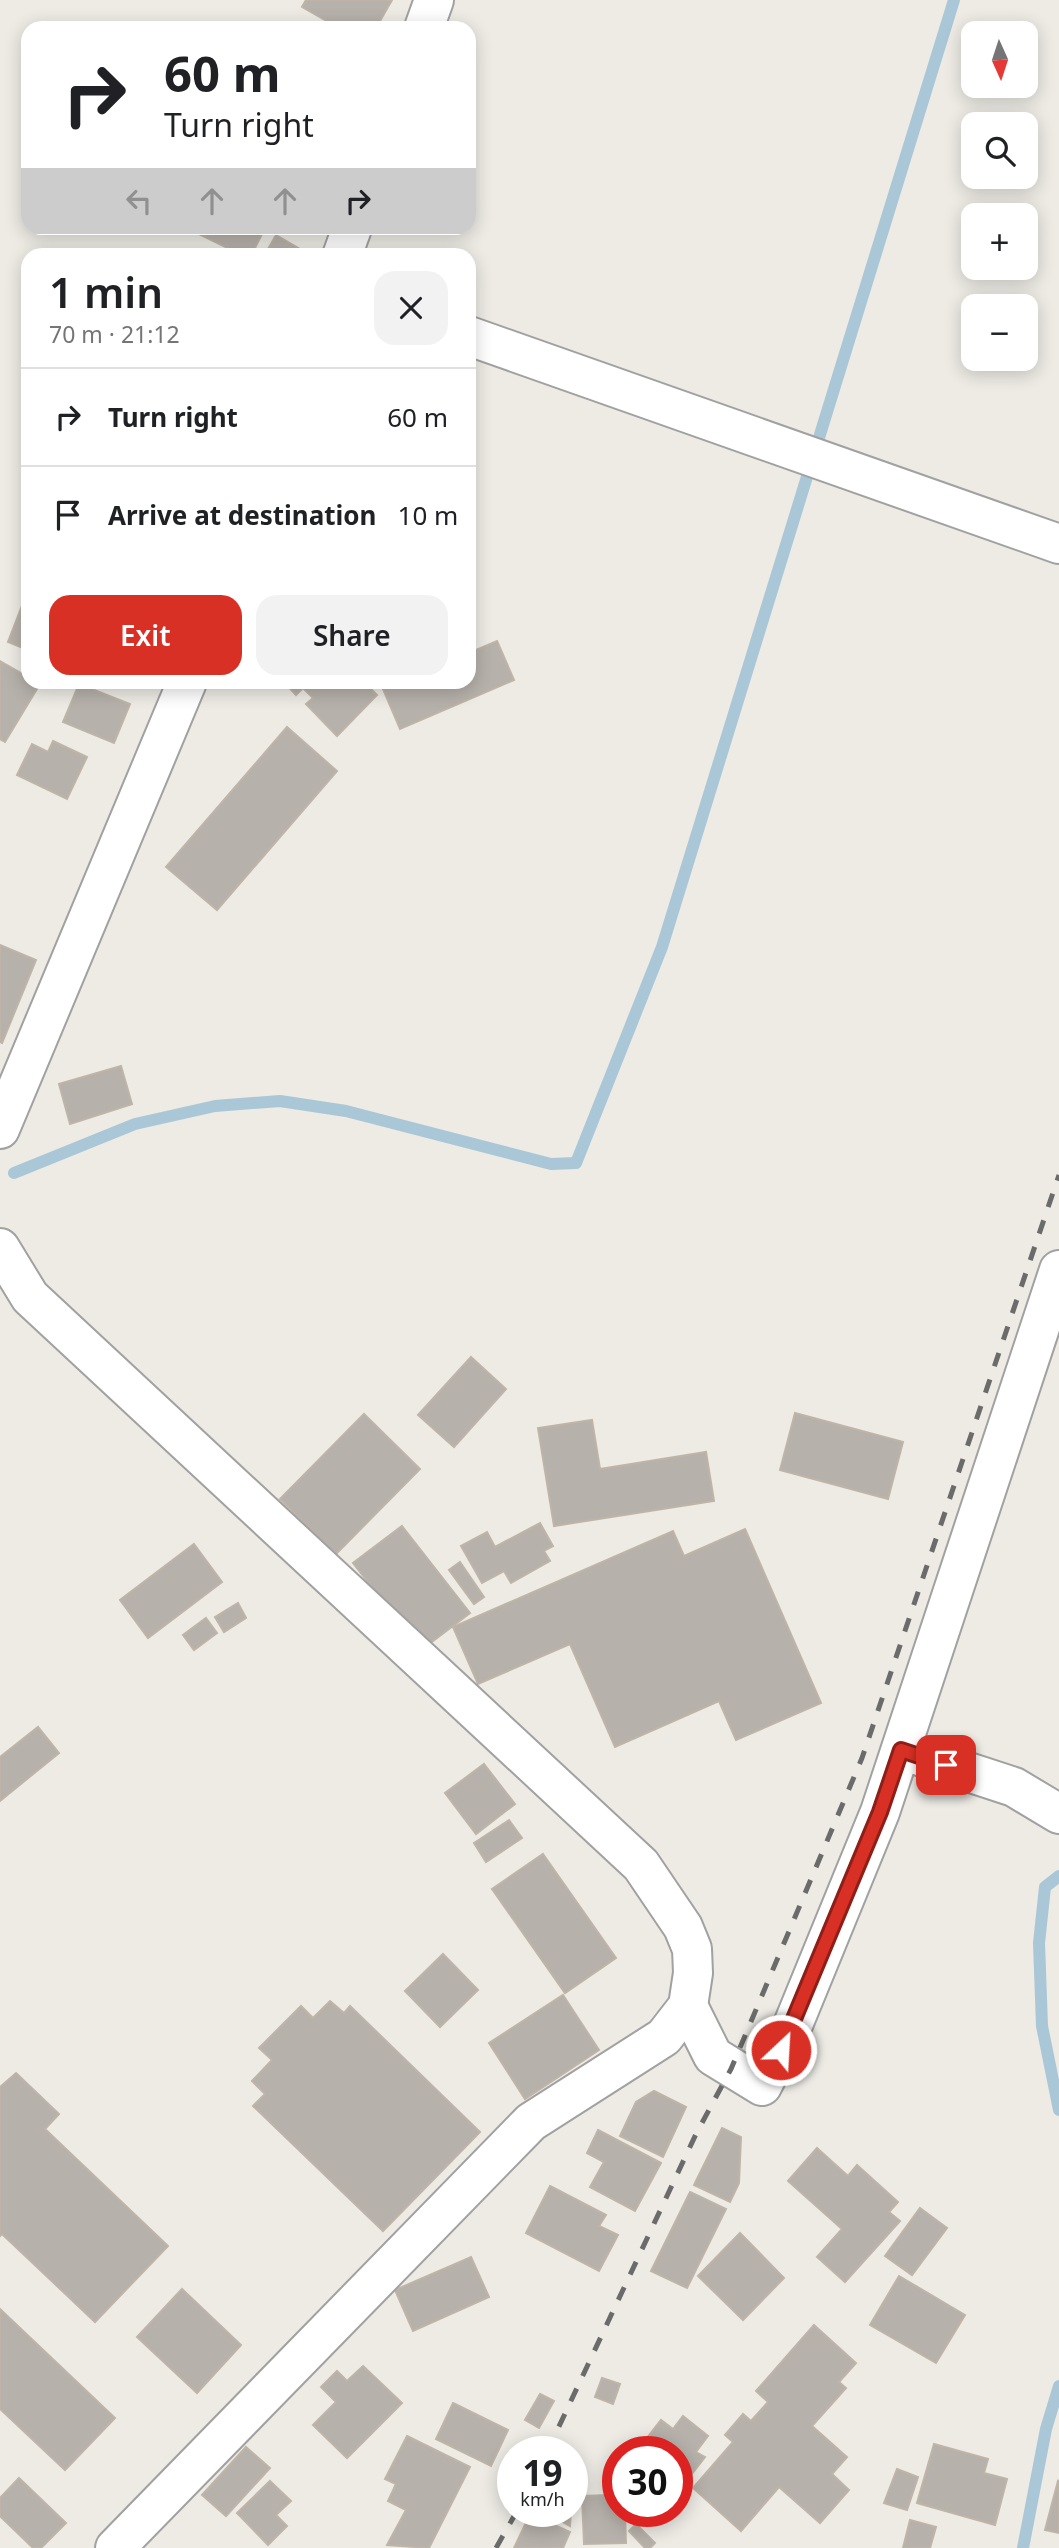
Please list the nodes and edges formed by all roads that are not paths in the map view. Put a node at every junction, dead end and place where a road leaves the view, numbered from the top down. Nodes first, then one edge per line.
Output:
1 (434, 0) edge
2 (426, 21) edge
3 (476, 338) edge
4 (1059, 544) edge
5 (184, 689) edge
6 (0, 1129) edge
7 (0, 1248) edge
8 (1059, 1270) edge
9 (901, 1750) junction
10 (1059, 1814) edge
11 (688, 2006) junction
12 (115, 2548) edge

1 - 2 street
3 - 4 street
5 - 6 street
7 - 11 street
8 - 9 street
9 - 10 street
9 - 11 street
11 - 12 street

